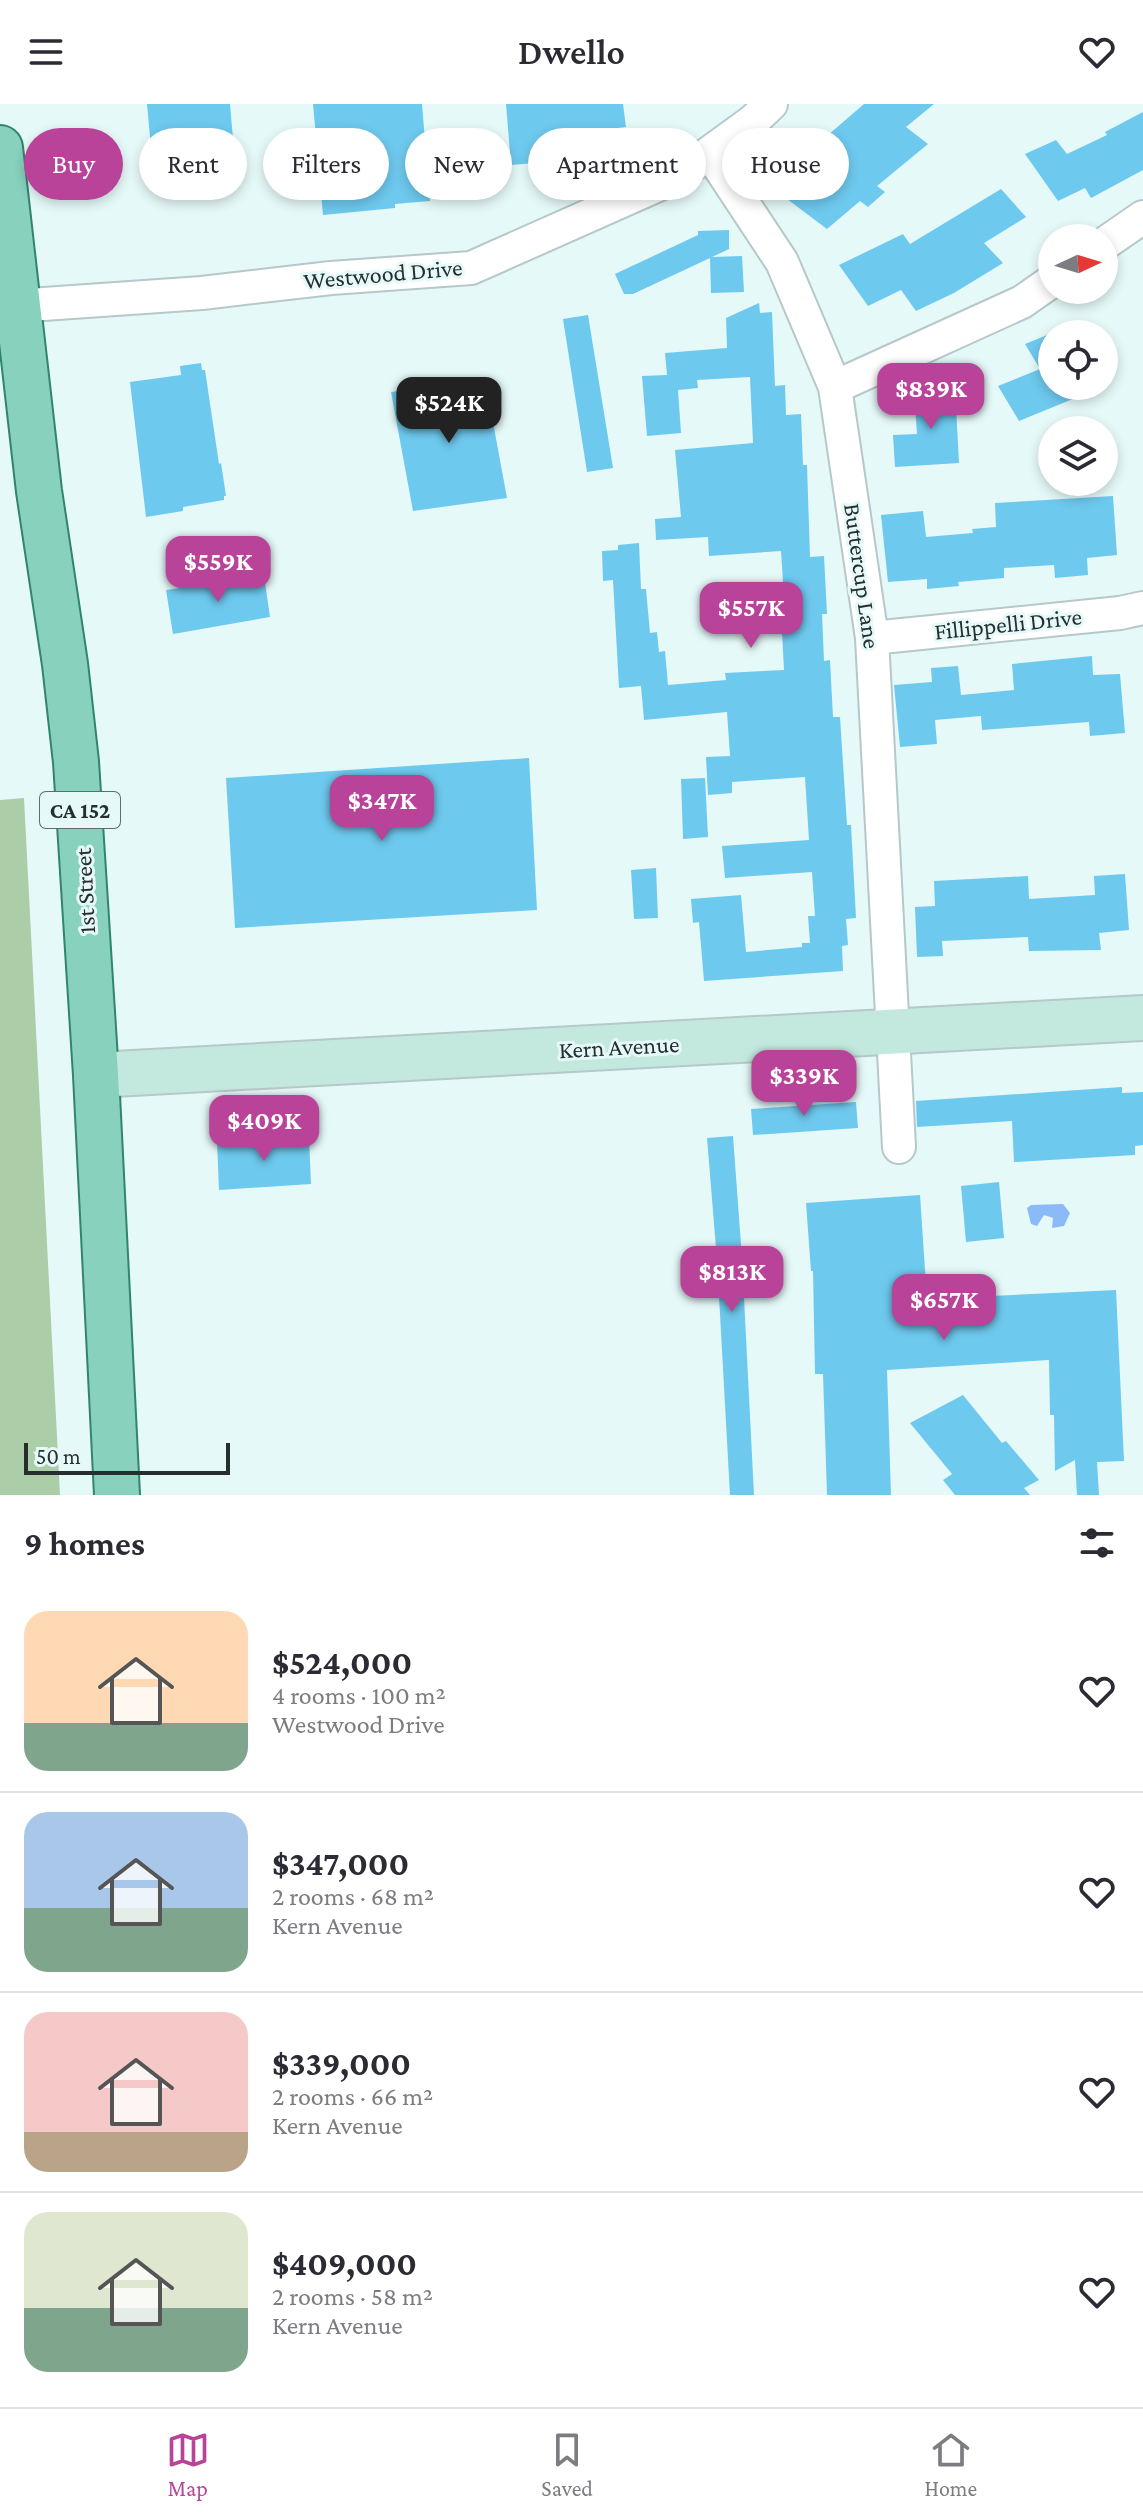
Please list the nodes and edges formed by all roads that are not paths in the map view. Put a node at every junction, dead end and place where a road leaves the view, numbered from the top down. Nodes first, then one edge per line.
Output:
1 (771, 104) edge
2 (0, 148) edge
3 (710, 153) junction
4 (1143, 217) edge
5 (1118, 234) edge
6 (1038, 291) edge
7 (8, 306) edge
8 (835, 387) junction
9 (1143, 608) edge
10 (872, 638) junction
11 (1143, 1018) edge
12 (892, 1032) junction
13 (96, 1075) junction
14 (899, 1147) dead end
15 (117, 1495) edge

1 - 3 street, Westwood Drive
2 - 7 main road, 1st Street / CA 152
3 - 7 street, Westwood Drive
3 - 8 street, Buttercup Lane
4 - 5 street
6 - 8 street
7 - 13 main road, 1st Street / CA 152
8 - 10 street, Buttercup Lane
9 - 10 street, Fillippelli Drive
10 - 12 street, Buttercup Lane
11 - 12 street, Kern Avenue
12 - 13 street, Kern Avenue
12 - 14 street, Buttercup Lane
13 - 15 main road, 1st Street / CA 152

